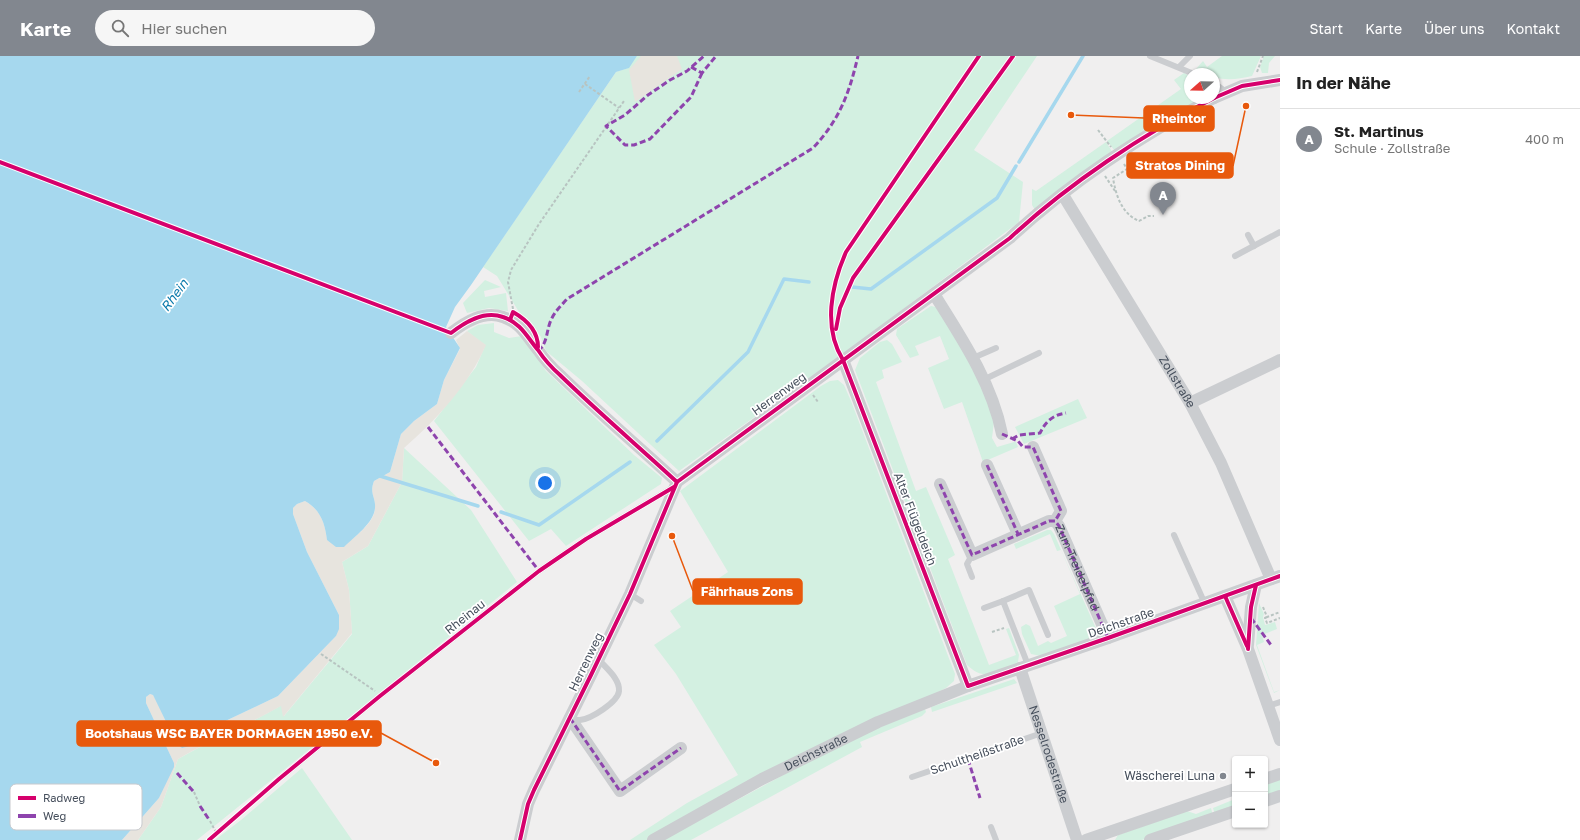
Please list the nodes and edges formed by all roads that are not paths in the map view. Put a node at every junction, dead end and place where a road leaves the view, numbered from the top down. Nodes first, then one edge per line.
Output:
1 (1150, 56) edge
2 (1190, 56) edge
3 (1179, 67) junction
4 (1184, 69) edge
5 (1280, 80) edge
6 (1220, 88) edge
7 (1226, 92) junction
8 (1220, 95) edge
9 (1203, 104) edge
10 (1063, 195) junction
11 (1280, 232) edge
12 (1248, 235) dead end
13 (1254, 246) junction
14 (1236, 256) dead end
15 (934, 294) junction
16 (451, 334) dead end
17 (996, 348) dead end
18 (1039, 353) dead end
19 (973, 358) junction
20 (843, 360) junction
21 (1280, 360) edge
22 (983, 380) junction
23 (1190, 403) junction
24 (1002, 434) dead end
25 (1033, 446) dead end
26 (987, 465) dead end
27 (940, 484) dead end
28 (675, 485) junction
29 (1055, 521) junction
30 (1018, 534) junction
31 (1174, 535) dead end
32 (972, 555) junction
33 (972, 577) dead end
34 (1276, 577) edge
35 (1256, 585) junction
36 (630, 594) junction
37 (1225, 596) junction
38 (1004, 600) junction
39 (641, 601) dead end
40 (1204, 604) junction
41 (984, 608) dead end
42 (1048, 635) dead end
43 (1108, 638) junction
44 (1248, 648) junction
45 (599, 660) junction
46 (1024, 666) junction
47 (968, 686) junction
48 (1280, 702) edge
49 (1268, 706) junction
50 (570, 718) junction
51 (1042, 733) junction
52 (1280, 740) edge
53 (681, 748) dead end
54 (1280, 774) edge
55 (912, 777) dead end
56 (1268, 778) edge
57 (279, 779) dead end
58 (1232, 790) edge
59 (1280, 796) edge
60 (1268, 800) edge
61 (1232, 812) edge
62 (991, 827) dead end
63 (1093, 839) edge
64 (520, 840) edge
65 (653, 840) edge
66 (996, 840) edge
67 (1077, 840) edge
68 (1150, 840) edge

1 - 3 lane
2 - 3 lane
3 - 4 lane
5 - 7 street, Herrenweg
6 - 7 lane
7 - 8 street, Herrenweg
9 - 10 street, Herrenweg
10 - 15 street, Herrenweg
10 - 23 street, Zollstraße
11 - 13 lane
12 - 13 lane
13 - 14 lane
15 - 19 street
15 - 20 street, Herrenweg
16 - 28 street
17 - 19 lane
18 - 22 lane
19 - 22 street
20 - 28 street, Herrenweg
20 - 47 street, Alter Flügeldeich
21 - 23 street
22 - 24 street
23 - 34 street, Zollstraße
25 - 29 street, Zum Treidelpfad
26 - 30 street
27 - 32 street
28 - 36 street, Herrenweg
28 - 57 lane, Rheinau
29 - 30 street, Zum Treidelpfad
29 - 43 street, Zum Treidelpfad
30 - 32 street, Zum Treidelpfad
31 - 40 lane
32 - 33 lane
34 - 35 street, Deichstraße
35 - 37 street, Deichstraße
35 - 44 street
36 - 39 lane
36 - 45 street, Herrenweg
37 - 40 street, Deichstraße
37 - 44 street
38 - 41 lane
38 - 42 lane
38 - 46 lane
40 - 43 street, Deichstraße
43 - 46 street, Deichstraße
44 - 49 street
45 - 50 street, Herrenweg
45 - 50 lane
46 - 47 street, Deichstraße
46 - 51 street, Nesselrodestraße
47 - 65 street, Deichstraße
48 - 49 lane
49 - 52 street
50 - 53 street
50 - 64 street, Herrenweg
51 - 55 lane, Schultheißstraße
51 - 67 street, Nesselrodestraße
54 - 56 street
58 - 63 street
59 - 60 street
61 - 68 street
62 - 66 lane

